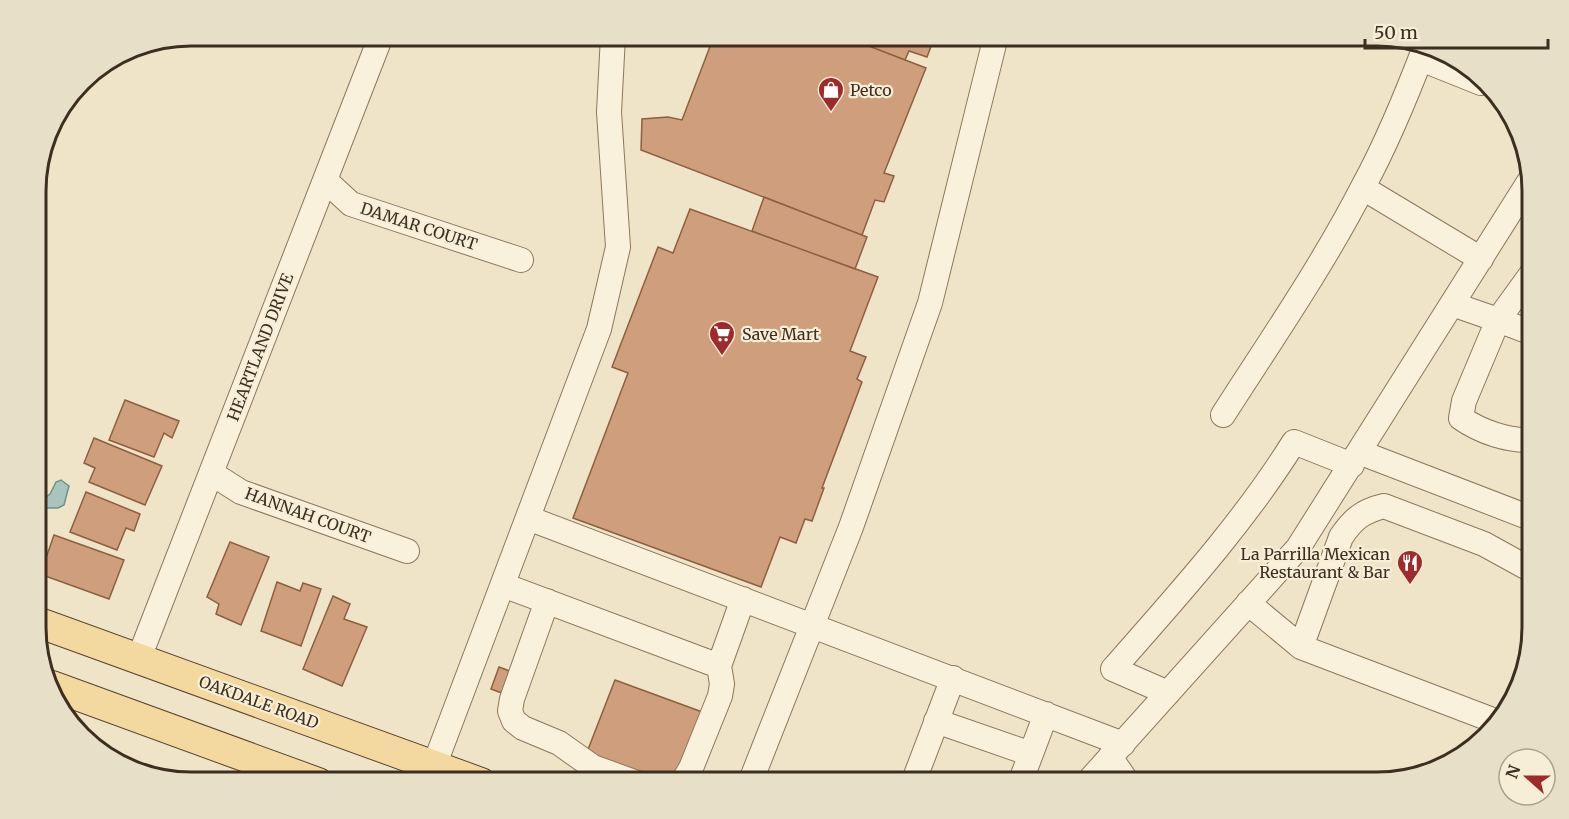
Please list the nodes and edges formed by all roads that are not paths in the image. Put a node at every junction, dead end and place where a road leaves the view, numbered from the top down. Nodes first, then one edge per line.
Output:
1 (377, 46) edge
2 (612, 46) edge
3 (994, 46) edge
4 (1423, 54) edge
5 (1432, 57) edge
6 (1458, 71) edge
7 (325, 180) junction
8 (1363, 188) junction
9 (1522, 193) edge
10 (1481, 259) junction
11 (521, 260) dead end
12 (1522, 287) edge
13 (1452, 304) junction
14 (1498, 320) junction
15 (1522, 329) edge
16 (1223, 415) dead end
17 (1522, 441) edge
18 (1355, 459) junction
19 (211, 473) junction
20 (1522, 515) edge
21 (528, 518) junction
22 (407, 551) dead end
23 (1522, 567) edge
24 (503, 585) junction
25 (743, 599) junction
26 (547, 601) junction
27 (1248, 603) junction
28 (46, 625) edge
29 (812, 625) junction
30 (1301, 647) junction
31 (139, 658) junction
32 (719, 666) junction
33 (953, 678) junction
34 (60, 689) edge
35 (1168, 693) junction
36 (1046, 714) junction
37 (1489, 719) edge
38 (936, 721) junction
39 (1116, 750) junction
40 (1031, 754) junction
41 (434, 766) junction
42 (288, 772) edge
43 (451, 772) edge
44 (607, 772) edge
45 (689, 772) edge
46 (754, 772) edge
47 (917, 772) edge
48 (1024, 772) edge
49 (1097, 772) edge
50 (1124, 772) edge

1 - 7 street, HEARTLAND DRIVE
2 - 21 street
3 - 29 street
4 - 8 street
5 - 6 street
7 - 11 street, DAMAR COURT
7 - 19 street, HEARTLAND DRIVE
8 - 10 street
8 - 16 street
9 - 10 street
10 - 13 street
12 - 14 street
13 - 14 street
13 - 18 street
14 - 15 street
14 - 17 street
18 - 20 street
18 - 27 street
18 - 35 street
19 - 22 street, HANNAH COURT
19 - 31 street, HEARTLAND DRIVE
21 - 24 street
21 - 25 street
23 - 30 street
24 - 26 street
24 - 41 street
25 - 29 street
25 - 32 street
26 - 32 street
26 - 44 street
27 - 30 street
27 - 35 street
28 - 31 main road, OAKDALE ROAD
29 - 33 street
29 - 46 street
30 - 37 street
31 - 41 main road, OAKDALE ROAD
32 - 45 street
33 - 36 street
33 - 38 street
34 - 42 main road
35 - 39 street
36 - 39 street
36 - 40 street
38 - 40 street
38 - 47 street
39 - 49 street
39 - 50 street
40 - 48 street
41 - 43 main road, OAKDALE ROAD

